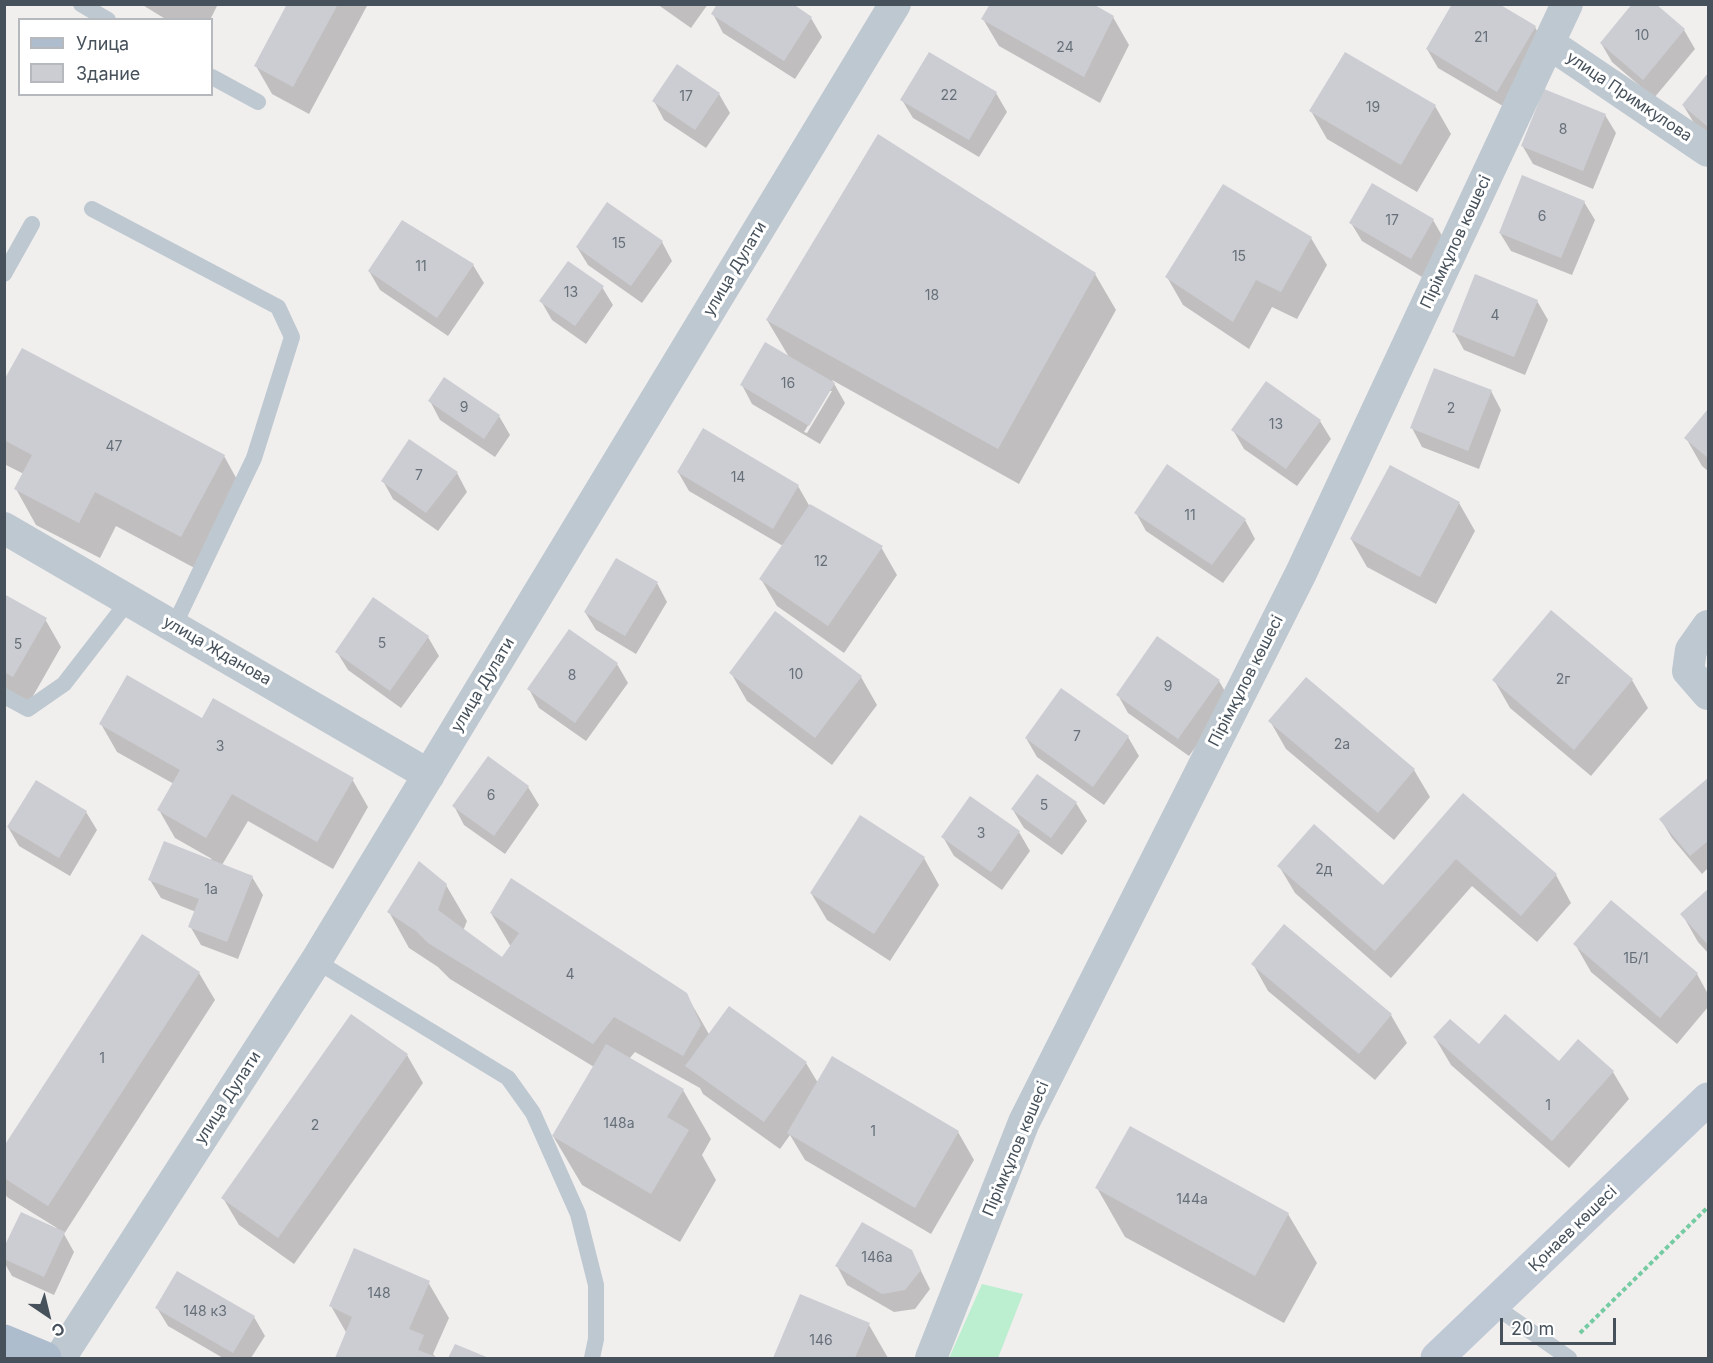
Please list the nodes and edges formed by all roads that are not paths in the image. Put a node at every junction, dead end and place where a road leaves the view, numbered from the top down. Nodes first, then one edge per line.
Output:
1 (81, 4) edge
2 (895, 4) edge
3 (1567, 4) edge
4 (105, 18) edge
5 (1550, 44) junction
6 (213, 78) edge
7 (258, 102) dead end
8 (1708, 151) edge
9 (92, 209) dead end
10 (32, 224) dead end
11 (4, 274) edge
12 (4, 528) edge
13 (129, 600) junction
14 (174, 626) junction
15 (1708, 626) edge
16 (1708, 694) edge
17 (4, 696) edge
18 (429, 775) junction
19 (316, 961) junction
20 (1708, 1099) edge
21 (1493, 1305) junction
22 (4, 1341) edge
23 (1565, 1355) edge
24 (45, 1359) edge
25 (60, 1359) edge
26 (592, 1359) edge
27 (931, 1359) edge
28 (1437, 1359) edge

1 - 4 lane
2 - 18 street, улица Дулати
3 - 5 street, Пірімқұлов көшесі
5 - 8 street, улица Примкулова
5 - 27 street, Пірімқұлов көшесі
6 - 7 lane
9 - 14 lane
10 - 11 lane
12 - 13 street, улица Жданова
13 - 14 street, улица Жданова
13 - 17 lane
14 - 18 street, улица Жданова
15 - 16 street
18 - 19 street, улица Дулати
19 - 25 street, улица Дулати
19 - 26 lane
20 - 21 main road, Қонаев көшесі
21 - 23 lane
21 - 28 main road, Қонаев көшесі
22 - 24 main road

